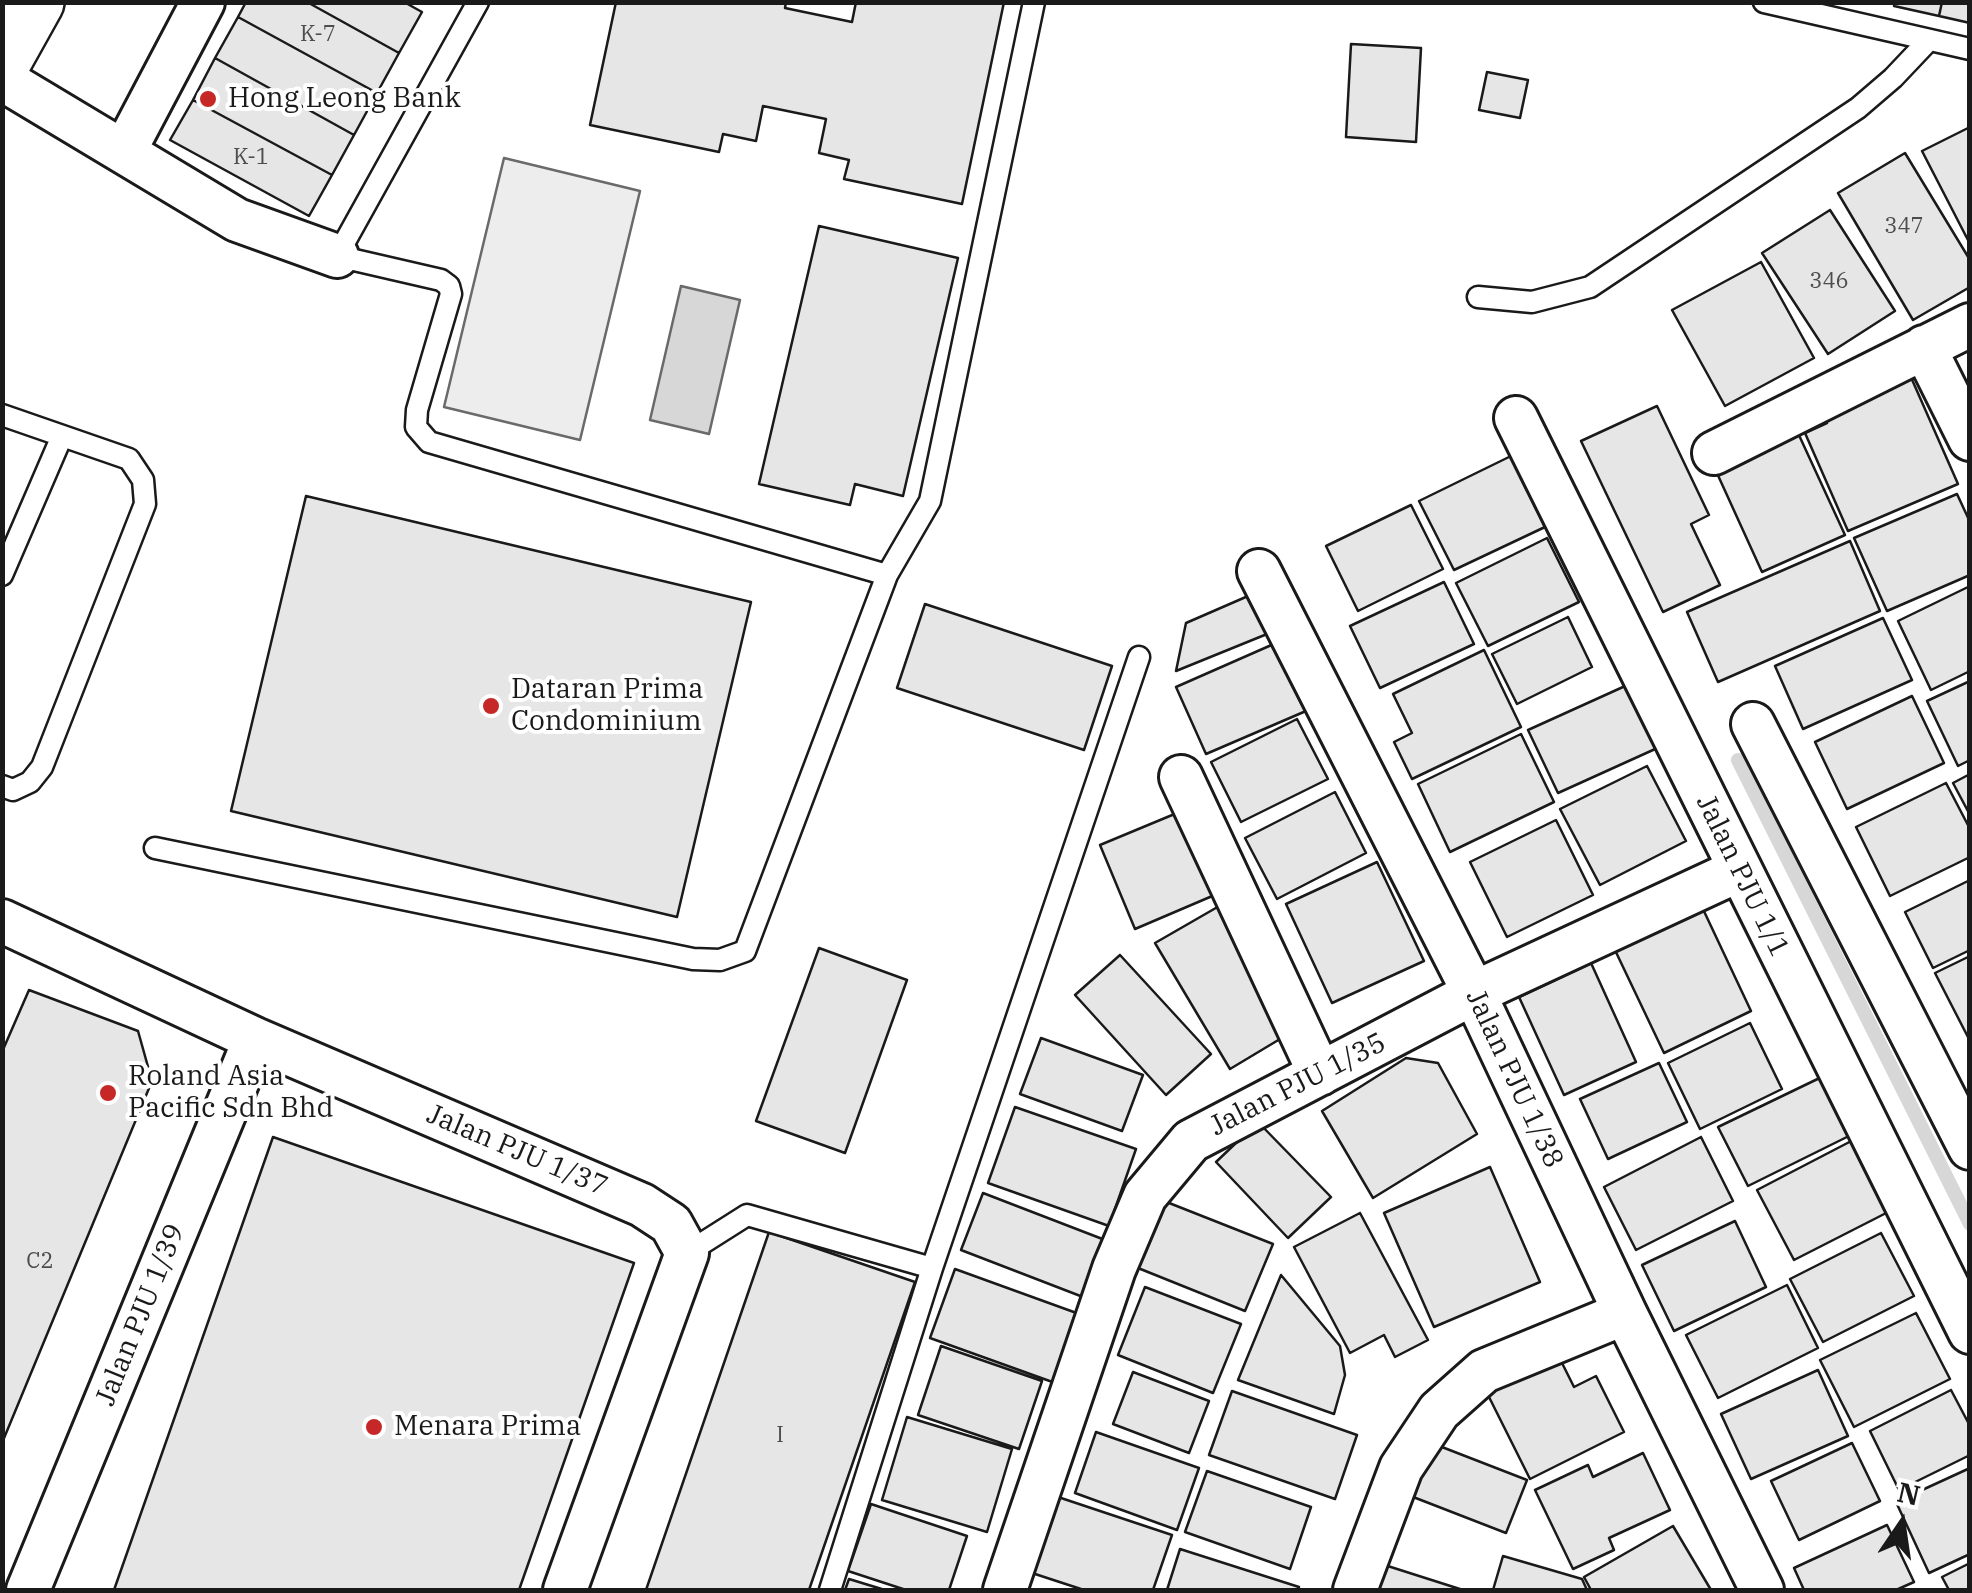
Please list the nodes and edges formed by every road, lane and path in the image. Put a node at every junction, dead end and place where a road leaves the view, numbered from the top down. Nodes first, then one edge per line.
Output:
1 (36, 2) edge
2 (204, 2) edge
3 (478, 2) edge
4 (1034, 2) edge
5 (1764, 2) edge
6 (1929, 40) junction
7 (1970, 49) edge
8 (2, 63) edge
9 (2, 79) edge
10 (124, 152) junction
11 (337, 256) junction
12 (1478, 297) dead end
13 (1970, 324) edge
14 (1924, 347) junction
15 (2, 415) edge
16 (1516, 418) dead end
17 (62, 436) junction
18 (1970, 439) edge
19 (1714, 452) dead end
20 (1259, 571) dead end
21 (2, 575) edge
22 (887, 575) junction
23 (1139, 657) dead end
24 (1753, 724) dead end
25 (1181, 777) dead end
26 (2, 786) edge
27 (155, 848) dead end
28 (1739, 870) junction
29 (2, 921) edge
30 (1474, 993) junction
31 (255, 1038) junction
32 (1320, 1074) junction
33 (1970, 1148) edge
34 (687, 1253) junction
35 (932, 1268) junction
36 (1625, 1313) junction
37 (1970, 1332) edge
38 (28, 1590) edge
39 (565, 1590) edge
40 (830, 1590) edge
41 (1006, 1590) edge
42 (1354, 1590) edge
43 (1762, 1590) edge

1 - 8 main road
2 - 10 street
3 - 11 lane
4 - 22 lane
5 - 6 lane
6 - 7 lane
6 - 12 lane
9 - 10 street
10 - 11 street
11 - 22 lane
13 - 14 street
14 - 18 street
14 - 19 street
15 - 17 lane
16 - 28 street, Jalan PJU 1/1
17 - 21 lane
17 - 26 lane
20 - 30 street, Jalan PJU 1/38
22 - 27 lane
23 - 35 lane
24 - 33 street
25 - 32 street
28 - 30 street, Jalan PJU 1/35
28 - 37 street, Jalan PJU 1/1
29 - 31 street, Jalan PJU 1/37
30 - 32 street, Jalan PJU 1/35
30 - 36 street, Jalan PJU 1/38
31 - 34 street, Jalan PJU 1/37
31 - 38 street, Jalan PJU 1/39
32 - 41 street, Jalan PJU 1/35
34 - 35 lane
34 - 39 street
35 - 40 lane
36 - 42 street
36 - 43 street, Jalan PJU 1/38

